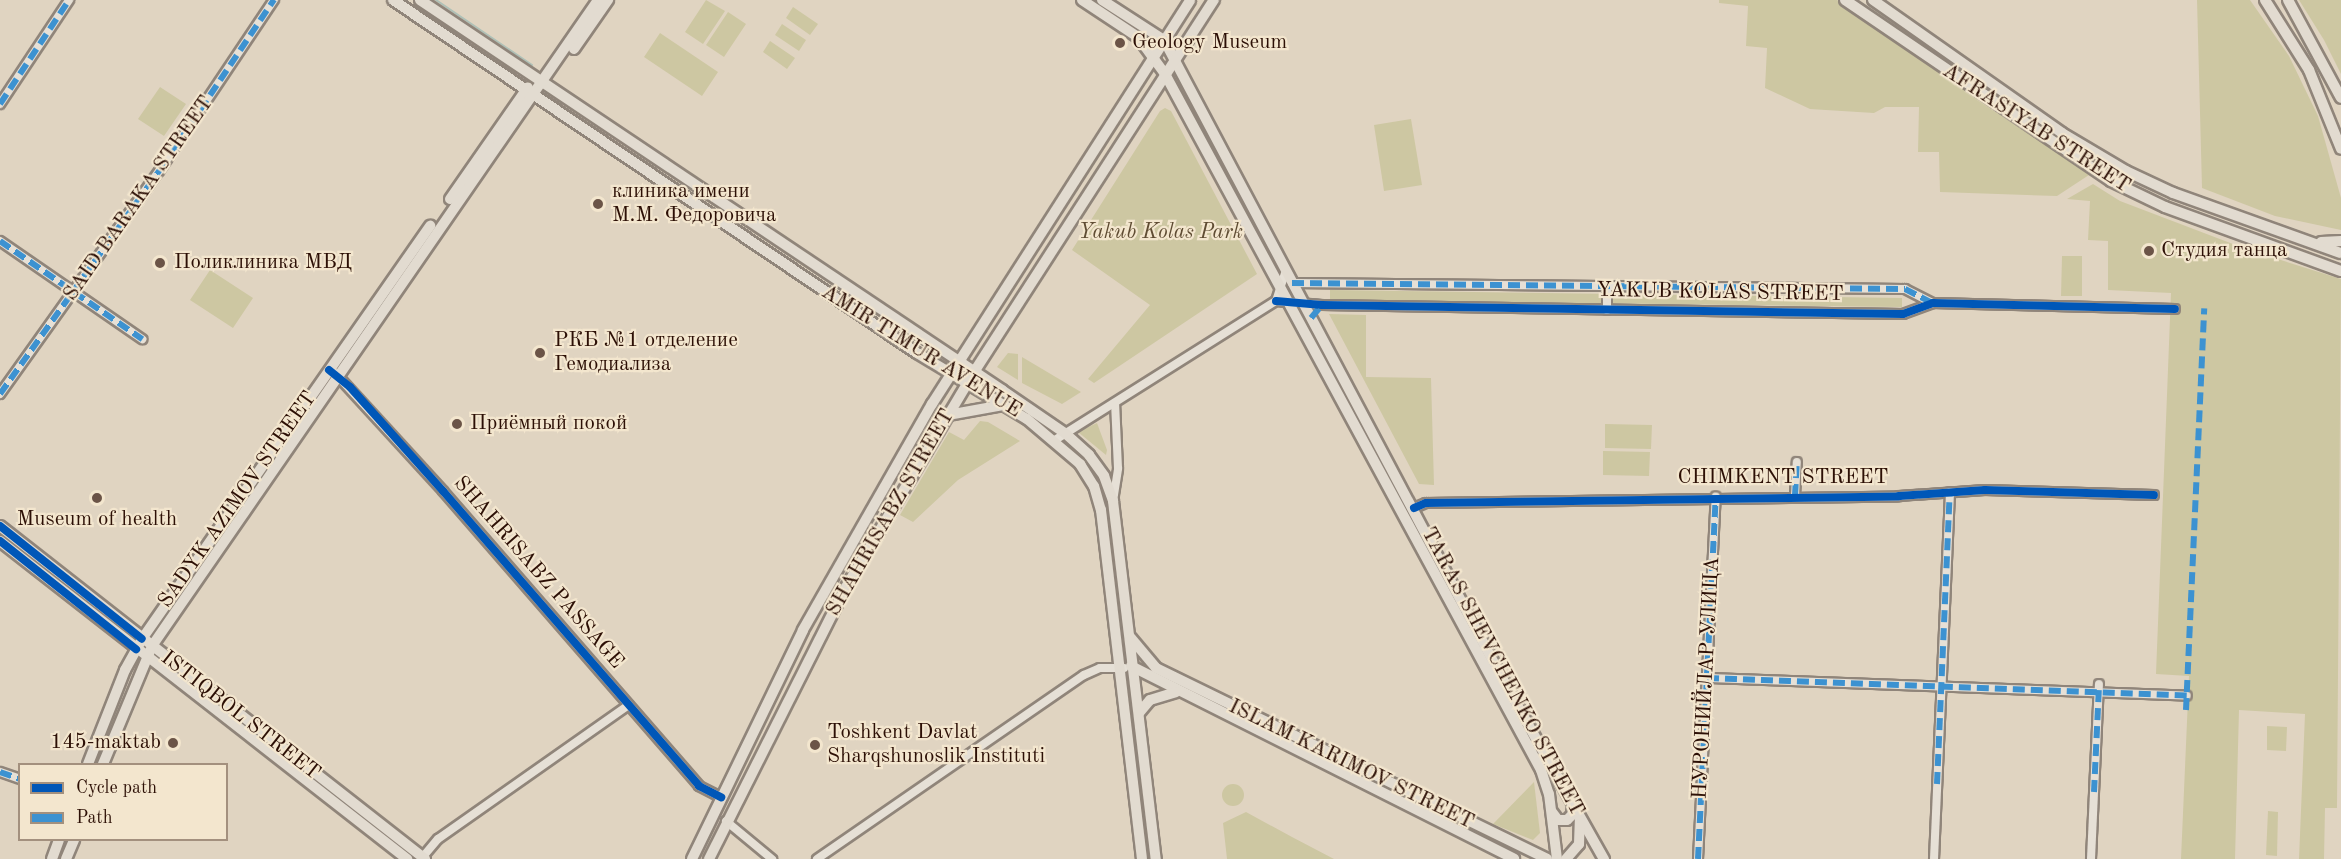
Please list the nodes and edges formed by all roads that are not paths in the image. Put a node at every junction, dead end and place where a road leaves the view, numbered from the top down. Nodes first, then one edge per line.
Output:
1 (69, 0) edge
2 (274, 0) edge
3 (393, 0) edge
4 (420, 0) edge
5 (598, 0) edge
6 (608, 0) edge
7 (1082, 0) edge
8 (1102, 0) edge
9 (1190, 0) edge
10 (1214, 0) edge
11 (1845, 0) edge
12 (1873, 0) edge
13 (2265, 0) edge
14 (2288, 0) edge
15 (1164, 40) junction
16 (1154, 56) junction
17 (1174, 59) junction
18 (1165, 74) junction
19 (546, 83) junction
20 (528, 91) junction
21 (1152, 94) junction
22 (2341, 98) edge
23 (1181, 103) junction
24 (0, 105) edge
25 (2341, 149) edge
26 (2304, 240) junction
27 (0, 241) edge
28 (2341, 241) edge
29 (2341, 253) edge
30 (1286, 271) junction
31 (2341, 271) edge
32 (1292, 284) junction
33 (1607, 286) junction
34 (75, 292) junction
35 (1285, 295) junction
36 (1302, 302) junction
37 (1933, 303) junction
38 (1322, 305) junction
39 (2175, 309) dead end
40 (1607, 310) junction
41 (1311, 318) junction
42 (142, 339) dead end
43 (958, 362) junction
44 (333, 372) junction
45 (974, 372) junction
46 (950, 375) junction
47 (965, 385) junction
48 (0, 394) edge
49 (1115, 403) junction
50 (1006, 406) junction
51 (948, 415) junction
52 (1066, 434) junction
53 (1055, 440) junction
54 (1797, 462) dead end
55 (1950, 492) junction
56 (2154, 495) dead end
57 (1716, 496) junction
58 (1795, 496) junction
59 (1113, 501) junction
60 (1414, 508) junction
61 (0, 526) edge
62 (0, 541) edge
63 (1129, 635) junction
64 (142, 639) junction
65 (152, 646) junction
66 (136, 649) junction
67 (1118, 654) junction
68 (146, 657) junction
69 (1133, 667) junction
70 (1156, 668) junction
71 (1120, 673) junction
72 (1707, 678) junction
73 (1942, 687) junction
74 (2099, 688) junction
75 (1178, 692) junction
76 (2187, 696) dead end
77 (628, 705) junction
78 (1139, 713) junction
79 (89, 763) edge
80 (104, 763) edge
81 (0, 772) edge
82 (18, 778) edge
83 (721, 797) junction
84 (1572, 803) junction
85 (1552, 811) junction
86 (1578, 814) junction
87 (726, 821) junction
88 (59, 841) edge
89 (74, 841) edge
90 (1553, 842) junction
91 (423, 858) edge
92 (1543, 858) edge
93 (52, 859) edge
94 (66, 859) edge
95 (407, 859) edge
96 (692, 859) edge
97 (709, 859) edge
98 (772, 859) edge
99 (817, 859) edge
100 (1142, 859) edge
101 (1156, 859) edge
102 (1514, 859) edge
103 (1557, 859) edge
104 (1566, 859) edge
105 (1604, 859) edge
106 (1698, 859) edge
107 (1934, 859) edge
108 (2091, 859) edge

1 - 24 street
2 - 34 street, SAID BARAKA STREET
3 - 20 main road, AMIR TIMUR AVENUE
4 - 19 main road, AMIR TIMUR AVENUE
5 - 19 main road
6 - 19 main road
7 - 16 main road, TARAS SHEVCHENKO STREET
8 - 15 main road, TARAS SHEVCHENKO STREET
9 - 15 main road, SHAHRISABZ STREET
10 - 17 main road, SHAHRISABZ STREET
11 - 31 main road, AFRASIYAB STREET
12 - 26 main road, AFRASIYAB STREET
13 - 25 main road
14 - 22 main road
15 - 16 main road, SHAHRISABZ STREET
15 - 17 main road, TARAS SHEVCHENKO STREET
16 - 18 main road, TARAS SHEVCHENKO STREET
16 - 43 main road, SHAHRISABZ STREET
17 - 18 main road, SHAHRISABZ STREET
17 - 30 main road, TARAS SHEVCHENKO STREET
18 - 21 main road, SHAHRISABZ STREET
18 - 23 main road, TARAS SHEVCHENKO STREET
19 - 20 main road
19 - 43 main road, AMIR TIMUR AVENUE
20 - 44 main road, SADYK AZIMOV STREET
20 - 46 main road, AMIR TIMUR AVENUE
21 - 23 main road
21 - 45 main road, SHAHRISABZ STREET
23 - 35 main road, TARAS SHEVCHENKO STREET
26 - 28 main road
26 - 29 main road, AFRASIYAB STREET
27 - 34 street
30 - 32 main road, TARAS SHEVCHENKO STREET
30 - 35 street
32 - 33 street, YAKUB KOLAS STREET
32 - 36 main road, TARAS SHEVCHENKO STREET
33 - 37 street, YAKUB KOLAS STREET
33 - 40 street
34 - 42 street
34 - 48 street, SAID BARAKA STREET
35 - 36 street, YAKUB KOLAS STREET
35 - 49 street, YAKUB KOLAS STREET
35 - 85 main road, TARAS SHEVCHENKO STREET
36 - 38 street, YAKUB KOLAS STREET
36 - 41 main road, TARAS SHEVCHENKO STREET
37 - 39 street, YAKUB KOLAS STREET
37 - 40 street, YAKUB KOLAS STREET
38 - 40 street, YAKUB KOLAS STREET
38 - 41 street
41 - 60 main road, TARAS SHEVCHENKO STREET
43 - 45 main road, AMIR TIMUR AVENUE
43 - 46 main road, SHAHRISABZ STREET
44 - 64 main road, SADYK AZIMOV STREET
44 - 65 main road
44 - 77 street, SHAHRISABZ PASSAGE
45 - 47 main road, SHAHRISABZ STREET
45 - 52 main road, AMIR TIMUR AVENUE
46 - 47 main road, AMIR TIMUR AVENUE
46 - 83 main road, SHAHRISABZ STREET
47 - 50 main road, AMIR TIMUR AVENUE
47 - 51 main road, SHAHRISABZ STREET
49 - 52 street, YAKUB KOLAS STREET
49 - 59 street
50 - 51 main road
50 - 53 main road, AMIR TIMUR AVENUE
51 - 87 main road, SHAHRISABZ STREET
52 - 53 street
52 - 59 main road, AMIR TIMUR AVENUE
53 - 67 main road, AMIR TIMUR AVENUE
54 - 58 street
55 - 56 street, CHIMKENT STREET
55 - 58 street, CHIMKENT STREET
55 - 73 street
57 - 58 street, CHIMKENT STREET
57 - 60 street, CHIMKENT STREET
57 - 72 street, НУРОНИЙЛАР УЛИЦА
59 - 63 main road, AMIR TIMUR AVENUE
60 - 84 main road, TARAS SHEVCHENKO STREET
61 - 64 main road, ISTIQBOL STREET
62 - 66 main road, ISTIQBOL STREET
63 - 69 main road, AMIR TIMUR AVENUE
63 - 70 main road, ISLAM KARIMOV STREET
64 - 65 main road, ISTIQBOL STREET
64 - 66 main road, SADYK AZIMOV STREET
65 - 68 main road
65 - 91 main road, ISTIQBOL STREET
66 - 68 main road, ISTIQBOL STREET
66 - 79 main road, SADYK AZIMOV STREET
67 - 69 main road, ISLAM KARIMOV STREET
67 - 71 main road, AMIR TIMUR AVENUE
68 - 80 main road
68 - 95 main road, ISTIQBOL STREET
69 - 70 main road, ISLAM KARIMOV STREET
69 - 71 main road
69 - 75 main road, ISLAM KARIMOV STREET
69 - 78 main road, AMIR TIMUR AVENUE
70 - 92 main road, ISLAM KARIMOV STREET
71 - 99 street
71 - 100 main road, AMIR TIMUR AVENUE
72 - 73 street
72 - 106 street, НУРОНИЙЛАР УЛИЦА
73 - 74 street
73 - 107 street
74 - 76 street
74 - 108 street
75 - 78 main road
75 - 102 main road, ISLAM KARIMOV STREET
77 - 83 street, SHAHRISABZ PASSAGE
77 - 91 street
78 - 101 main road, AMIR TIMUR AVENUE
81 - 82 street
83 - 96 main road, SHAHRISABZ STREET
84 - 85 main road
84 - 86 main road, TARAS SHEVCHENKO STREET
85 - 90 main road, TARAS SHEVCHENKO STREET
86 - 104 main road
86 - 105 main road, TARAS SHEVCHENKO STREET
87 - 97 main road, SHAHRISABZ STREET
87 - 98 street
88 - 93 main road
89 - 94 main road
90 - 92 main road, TARAS SHEVCHENKO STREET
90 - 103 main road, TARAS SHEVCHENKO STREET

